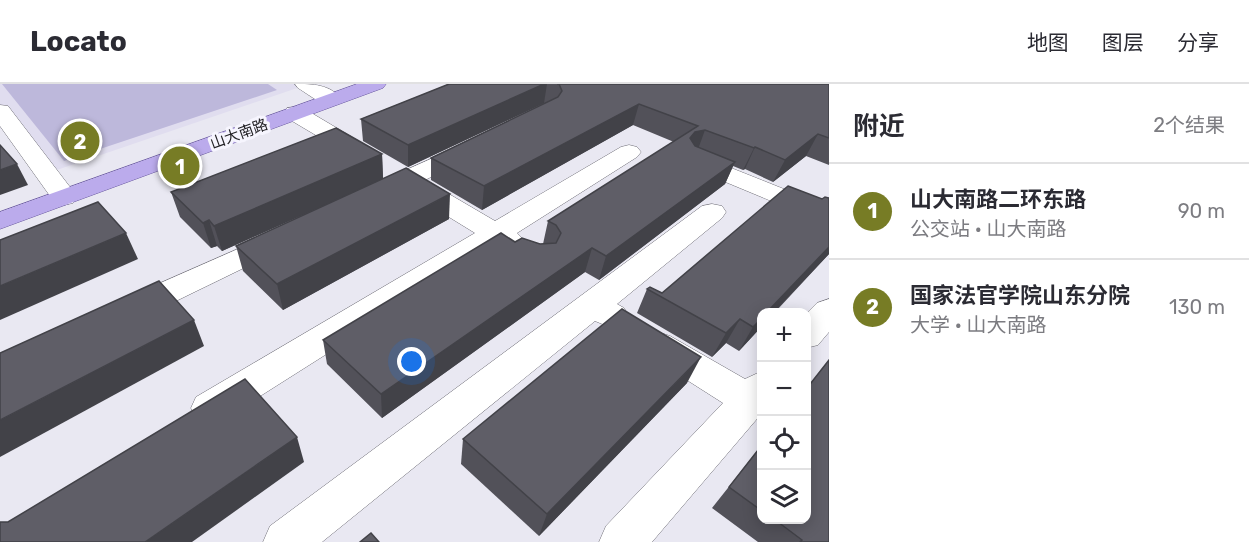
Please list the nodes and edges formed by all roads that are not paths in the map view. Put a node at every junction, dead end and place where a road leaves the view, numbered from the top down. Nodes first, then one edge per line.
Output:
1 (304, 84) edge
2 (376, 84) edge
3 (332, 100) junction
4 (0, 111) edge
5 (296, 113) junction
6 (492, 138) edge
7 (629, 152) dead end
8 (696, 161) edge
9 (407, 180) junction
10 (64, 198) junction
11 (353, 205) edge
12 (826, 209) edge
13 (712, 212) dead end
14 (0, 221) edge
15 (300, 230) edge
16 (498, 234) junction
17 (531, 253) edge
18 (594, 305) junction
19 (829, 312) edge
20 (96, 325) edge
21 (811, 332) edge
22 (755, 393) edge
23 (183, 425) edge
24 (286, 542) edge
25 (622, 542) edge

1 - 3 street
2 - 3 main road, 山大南路
3 - 5 main road, 山大南路
4 - 10 street
5 - 9 street
5 - 10 main road, 山大南路
6 - 9 street
7 - 16 street
8 - 12 street
9 - 11 street
9 - 16 street
10 - 14 main road, 山大南路
13 - 18 street
15 - 20 street
16 - 17 street
16 - 23 street
18 - 22 street
18 - 24 street
19 - 21 street
22 - 25 street

